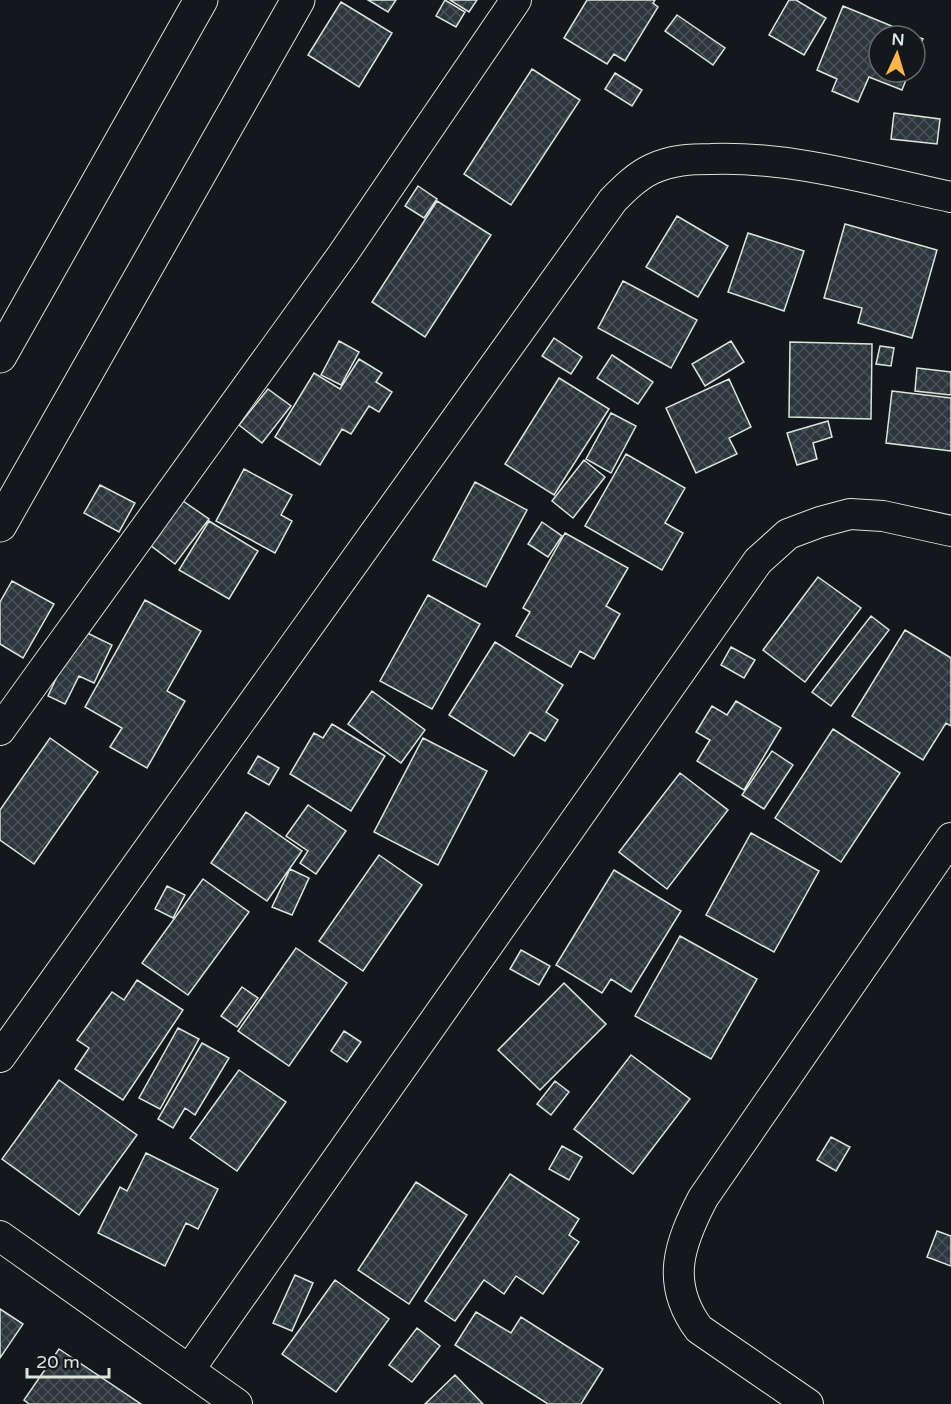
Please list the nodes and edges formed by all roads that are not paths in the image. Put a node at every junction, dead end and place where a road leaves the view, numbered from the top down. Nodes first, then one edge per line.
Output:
1 (201, 0) edge
2 (298, 0) edge
3 (516, 0) edge
4 (951, 197) edge
5 (0, 356) edge
6 (0, 525) edge
7 (951, 531) edge
8 (0, 730) edge
9 (951, 838) edge
10 (0, 1057) edge
11 (0, 1236) edge
12 (189, 1370) junction
13 (237, 1404) edge
14 (808, 1404) edge

1 - 5 main road
2 - 6 main road
3 - 8 street
4 - 10 street
7 - 12 street
9 - 14 street
11 - 12 street
12 - 13 street

